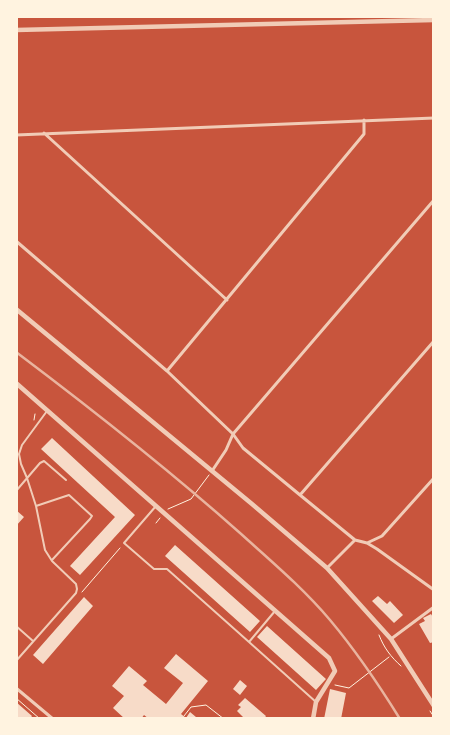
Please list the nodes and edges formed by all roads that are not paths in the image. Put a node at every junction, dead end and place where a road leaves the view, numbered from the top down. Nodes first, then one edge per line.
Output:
1 (434, 20) edge
2 (16, 30) edge
3 (434, 118) edge
4 (364, 120) junction
5 (44, 132) junction
6 (16, 135) edge
7 (434, 200) edge
8 (16, 241) edge
9 (227, 300) junction
10 (16, 309) edge
11 (434, 342) edge
12 (167, 371) junction
13 (16, 383) edge
14 (47, 411) junction
15 (233, 434) junction
16 (212, 470) junction
17 (27, 478) junction
18 (434, 478) edge
19 (66, 480) dead end
20 (16, 491) edge
21 (300, 495) junction
22 (36, 506) junction
23 (156, 506) junction
24 (355, 540) junction
25 (367, 543) junction
26 (52, 561) junction
27 (327, 568) junction
28 (434, 590) edge
29 (434, 607) edge
30 (276, 611) junction
31 (16, 626) edge
32 (391, 639) junction
33 (33, 641) junction
34 (249, 642) junction
35 (16, 661) edge
36 (16, 688) edge
37 (316, 702) junction
38 (434, 706) edge
39 (53, 719) edge
40 (313, 719) edge

1 - 2 street
3 - 4 street
4 - 5 street
4 - 9 street
5 - 6 street
5 - 9 street
7 - 15 street
8 - 12 street
9 - 12 street
10 - 16 street
11 - 21 street
12 - 15 street
13 - 14 street
14 - 17 lane
14 - 23 street
15 - 16 street
15 - 21 street
16 - 27 street
17 - 19 lane
17 - 20 lane
17 - 22 lane
18 - 25 street
21 - 24 street
22 - 26 lane
22 - 26 lane
23 - 30 street
23 - 34 lane
24 - 25 street
24 - 27 street
25 - 28 street
26 - 33 lane
27 - 32 street
29 - 32 street
30 - 34 lane
30 - 37 street
31 - 33 lane
32 - 38 street
33 - 35 lane
34 - 37 lane
36 - 39 street
37 - 40 street

